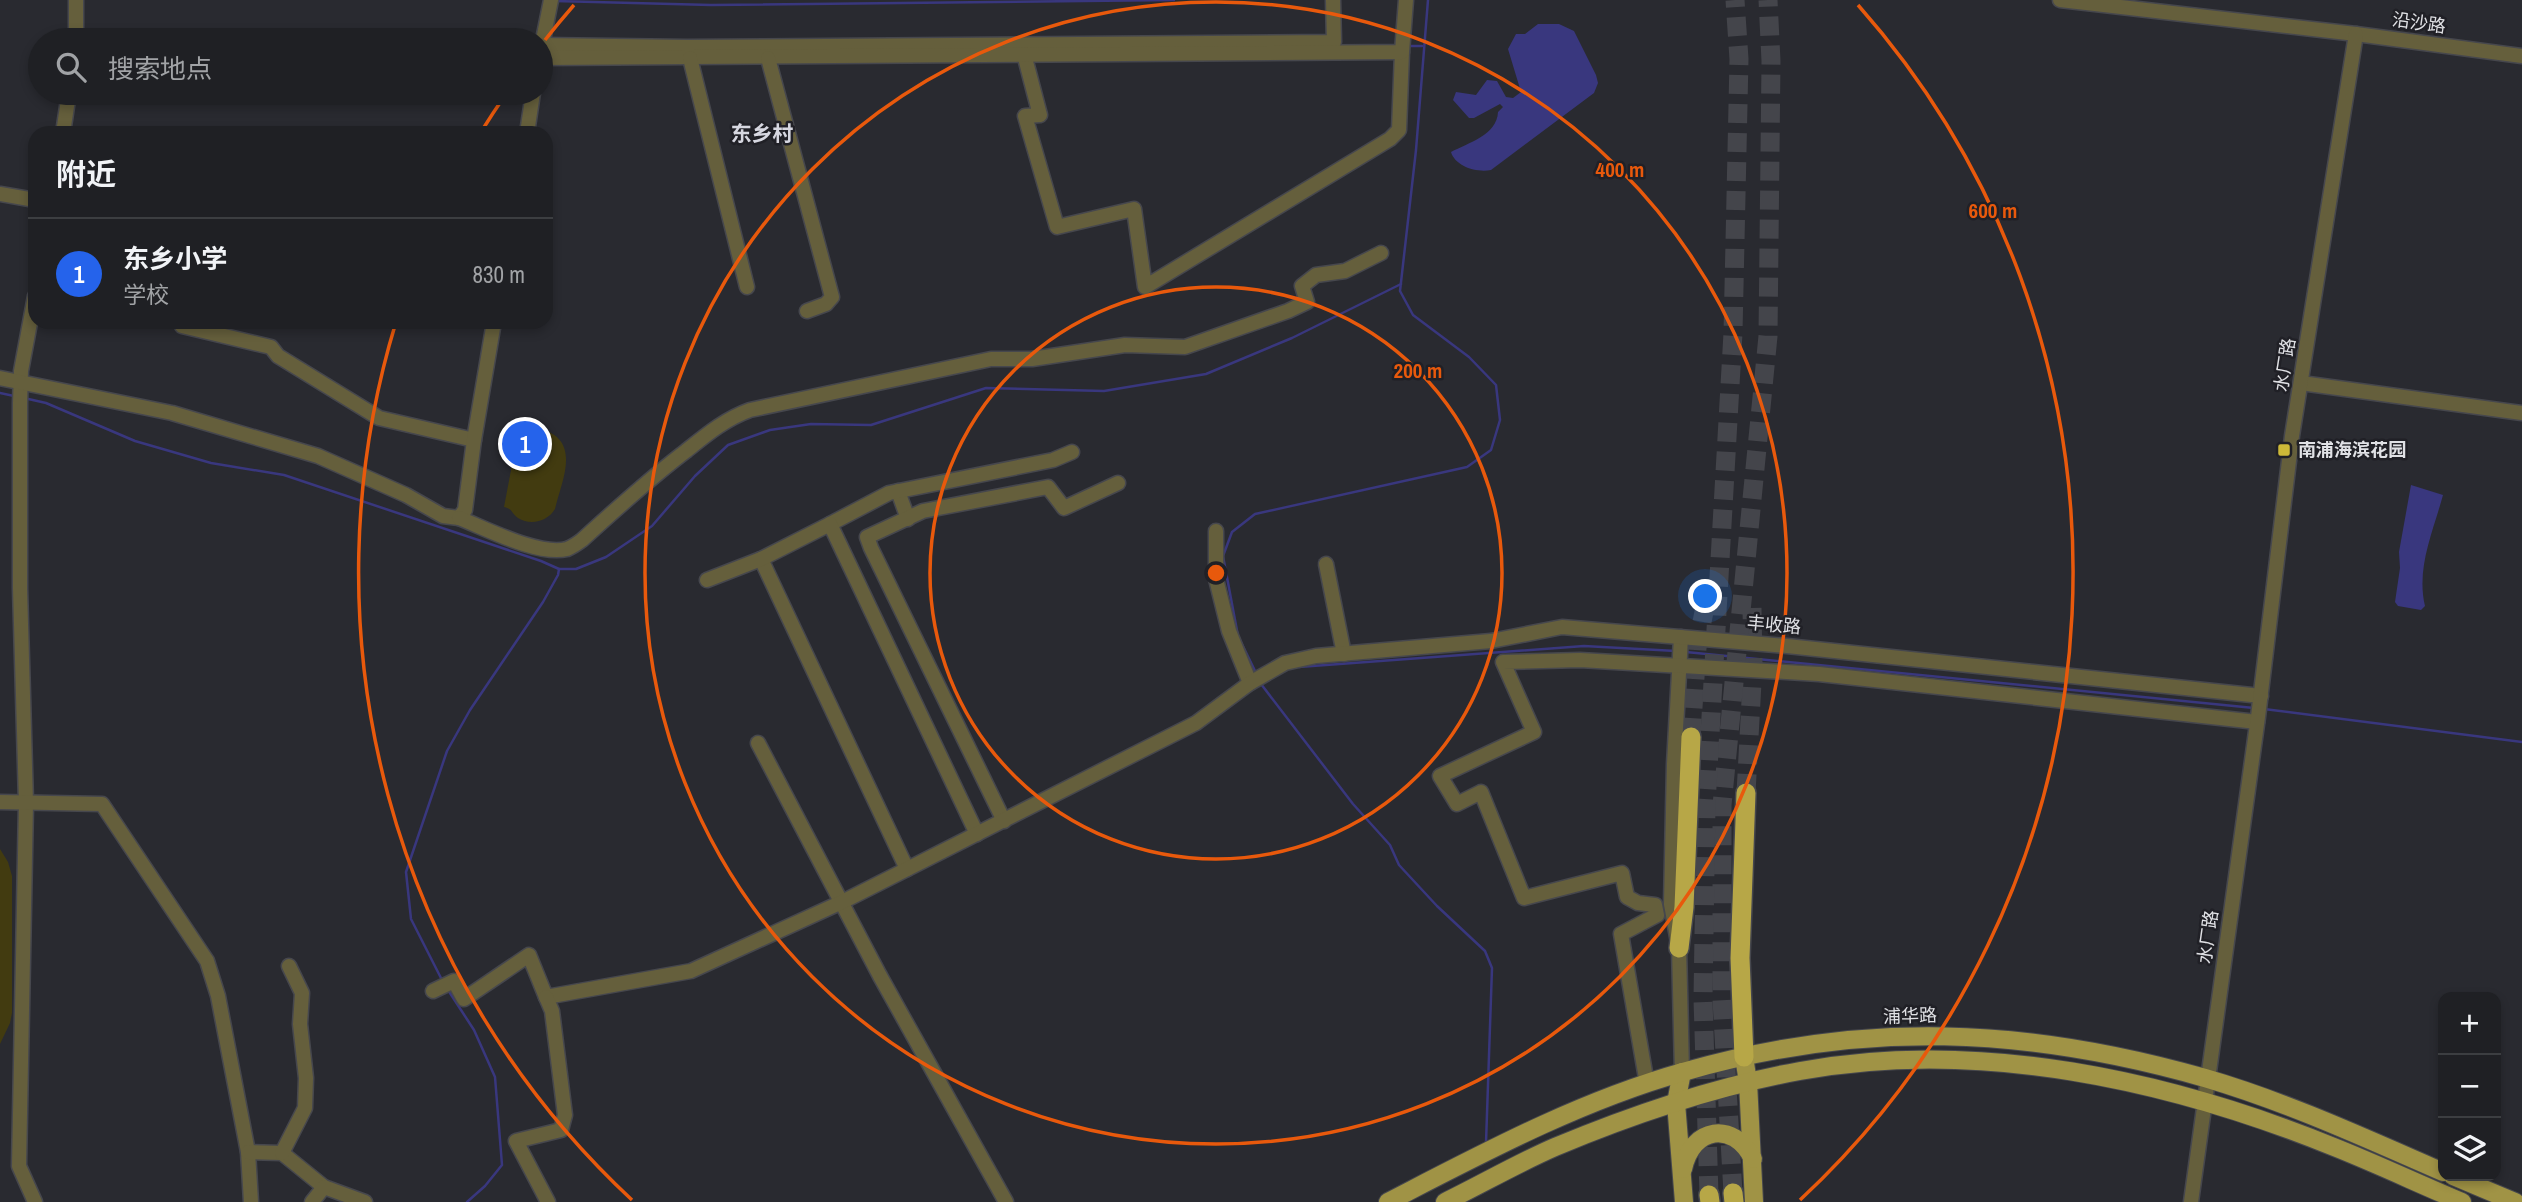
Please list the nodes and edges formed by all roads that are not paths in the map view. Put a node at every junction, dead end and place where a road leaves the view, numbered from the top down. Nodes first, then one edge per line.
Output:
1 (76, 0) edge
2 (551, 0) edge
3 (1333, 0) edge
4 (1406, 0) edge
5 (2060, 0) edge
6 (76, 28) edge
7 (546, 28) edge
8 (2356, 34) junction
9 (553, 51) edge
10 (553, 52) edge
11 (1402, 52) junction
12 (1024, 54) junction
13 (2522, 56) edge
14 (690, 58) junction
15 (768, 58) junction
16 (67, 105) edge
17 (531, 105) edge
18 (64, 126) edge
19 (528, 126) edge
20 (0, 194) edge
21 (28, 199) edge
22 (1381, 253) dead end
23 (747, 287) dead end
24 (807, 311) dead end
25 (30, 329) edge
26 (195, 329) edge
27 (493, 329) edge
28 (0, 378) edge
29 (21, 381) junction
30 (2301, 383) junction
31 (2522, 413) edge
32 (474, 440) junction
33 (1072, 452) dead end
34 (1118, 483) dead end
35 (898, 491) junction
36 (459, 518) junction
37 (908, 519) junction
38 (830, 524) junction
39 (1216, 531) dead end
40 (761, 559) junction
41 (1326, 564) dead end
42 (707, 580) dead end
43 (1682, 637) junction
44 (1344, 654) junction
45 (1250, 682) junction
46 (2259, 710) junction
47 (1691, 737) tunnel mouth
48 (758, 743) dead end
49 (1746, 793) tunnel mouth
50 (0, 802) edge
51 (26, 803) junction
52 (1003, 821) junction
53 (977, 834) junction
54 (907, 869) junction
55 (842, 902) junction
56 (1679, 948) junction
57 (289, 966) dead end
58 (433, 991) dead end
59 (546, 997) junction
60 (1744, 1056) junction
61 (1682, 1072) junction
62 (2207, 1079) junction
63 (1748, 1082) junction
64 (1647, 1084) junction
65 (2204, 1102) junction
66 (1676, 1103) junction
67 (248, 1153) junction
68 (282, 1153) junction
69 (1753, 1159) junction
70 (2438, 1170) edge
71 (1682, 1173) junction
72 (2465, 1181) edge
73 (324, 1187) junction
74 (35, 1202) edge
75 (251, 1202) edge
76 (312, 1202) edge
77 (365, 1202) edge
78 (548, 1202) edge
79 (1006, 1202) edge
80 (1388, 1202) edge
81 (1446, 1202) edge
82 (1684, 1202) edge
83 (1754, 1202) edge
84 (2191, 1202) edge
85 (2462, 1202) edge
86 (2515, 1202) edge

1 - 6 street
2 - 7 street
3 - 9 street
4 - 11 street
5 - 8 street, 沿沙路
8 - 13 street, 沿沙路
8 - 30 street, 水厂路
10 - 14 street
11 - 12 street
11 - 12 street
12 - 15 street
14 - 15 street
14 - 23 street
15 - 24 street
16 - 18 street
17 - 19 street
20 - 21 street
22 - 36 street
25 - 29 street
26 - 32 street
27 - 32 street
28 - 29 street
29 - 36 street
29 - 51 street
30 - 31 street
30 - 46 street, 水厂路
32 - 36 street
33 - 35 street
34 - 37 street
35 - 37 street
35 - 38 street
37 - 52 street
38 - 40 street
38 - 53 street
39 - 45 street
40 - 42 street
40 - 54 street
41 - 44 street
43 - 44 street, 丰收路
43 - 46 street, 丰收路
43 - 56 street
44 - 45 street, 丰收路
45 - 52 street, 丰收路
46 - 62 street, 水厂路
46 - 64 street
47 - 56 highway
48 - 55 street
49 - 60 highway
50 - 51 street
51 - 67 street
51 - 74 street
52 - 53 street, 丰收路
53 - 54 street, 丰收路
54 - 55 street, 丰收路
55 - 59 street, 丰收路
55 - 79 street
56 - 61 street
57 - 68 street
58 - 59 street
59 - 78 street
60 - 61 main road, 浦华路
60 - 62 main road, 浦华路
60 - 63 main road
61 - 64 main road, 浦华路
61 - 66 main road
62 - 65 street, 水厂路
62 - 70 main road, 浦华路
63 - 65 main road
63 - 66 main road
63 - 69 main road
64 - 80 main road, 浦华路
65 - 84 street
65 - 85 main road
66 - 71 main road
66 - 81 main road
67 - 68 street
67 - 75 street
68 - 73 street
69 - 71 main road
69 - 83 main road
71 - 82 main road
72 - 86 main road
73 - 76 street
73 - 77 street

